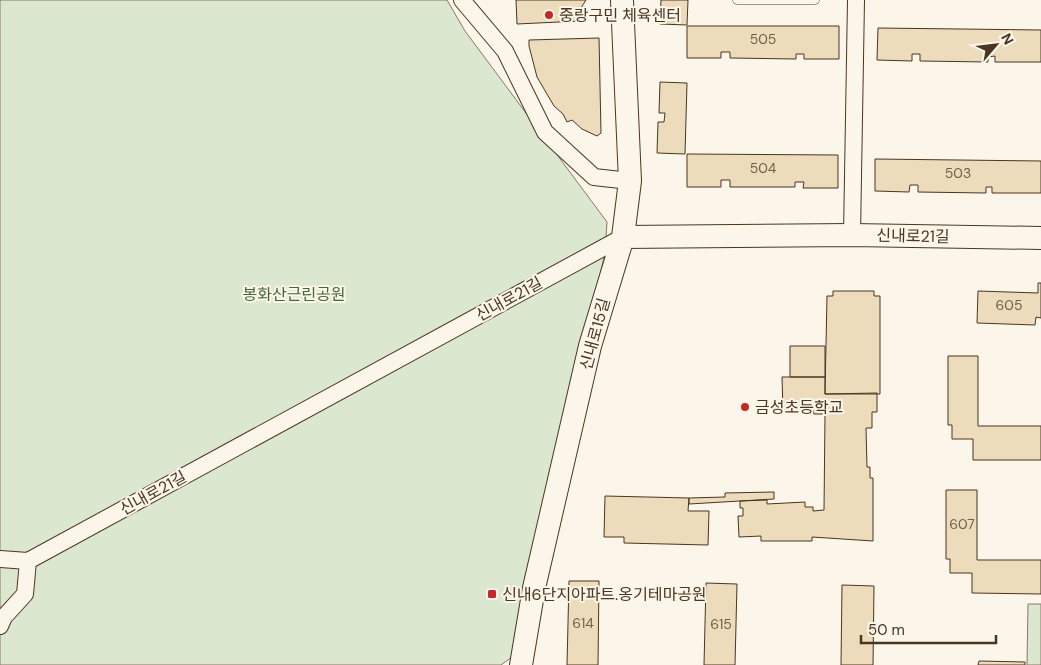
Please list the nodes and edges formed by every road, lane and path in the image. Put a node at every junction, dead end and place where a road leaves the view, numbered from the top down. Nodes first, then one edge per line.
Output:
1 (462, 0) edge
2 (622, 0) edge
3 (737, 0) edge
4 (815, 0) edge
5 (856, 0) edge
6 (630, 181) junction
7 (852, 234) junction
8 (623, 236) junction
9 (1041, 238) edge
10 (0, 559) edge
11 (28, 561) junction
12 (0, 626) edge
13 (521, 665) edge

1 - 6 street
2 - 6 street, 신내로15길
3 - 4 lane
5 - 7 street
6 - 8 street, 신내로15길
7 - 8 street, 신내로21길
7 - 9 street, 신내로21길
8 - 11 street, 신내로21길
8 - 13 street, 신내로15길
10 - 11 street
11 - 12 street

